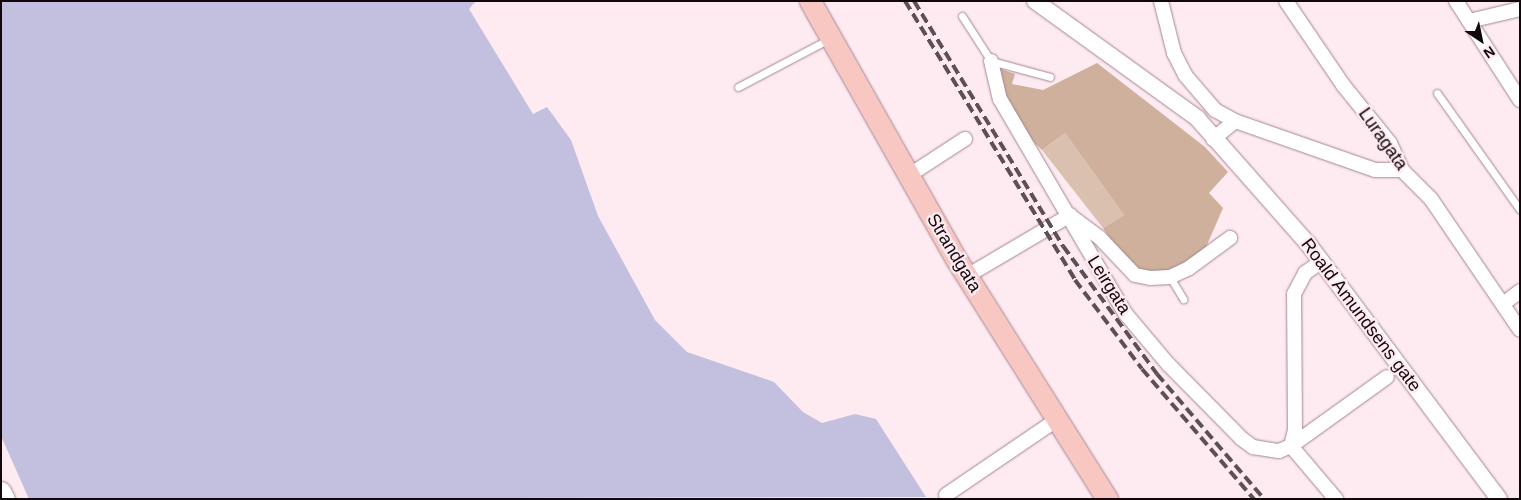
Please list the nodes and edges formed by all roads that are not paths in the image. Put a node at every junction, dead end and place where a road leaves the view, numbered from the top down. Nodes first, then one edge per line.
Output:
1 (810, 1) edge
2 (1035, 1) edge
3 (1161, 1) edge
4 (1286, 1) edge
5 (1456, 1) edge
6 (1520, 9) edge
7 (962, 16) dead end
8 (1469, 21) junction
9 (830, 39) junction
10 (991, 61) junction
11 (1050, 78) dead end
12 (738, 87) dead end
13 (1437, 93) dead end
14 (1520, 100) edge
15 (1235, 121) junction
16 (965, 139) dead end
17 (1213, 140) junction
18 (1402, 170) junction
19 (908, 176) junction
20 (1520, 210) edge
21 (1070, 215) junction
22 (1230, 238) dead end
23 (1322, 261) junction
24 (967, 276) junction
25 (1170, 277) junction
26 (1520, 291) edge
27 (1184, 299) dead end
28 (1503, 304) junction
29 (1518, 325) edge
30 (1387, 377) dead end
31 (1055, 422) junction
32 (1290, 446) junction
33 (1, 491) edge
34 (946, 495) dead end
35 (5, 499) edge
36 (1107, 499) edge
37 (1336, 499) edge
38 (1499, 499) edge

1 - 9 main road, Strandgata
2 - 17 street, Roald Amundsens gate
3 - 15 street
4 - 18 street, Luragata
5 - 8 street
6 - 8 street
7 - 10 lane
8 - 14 street
9 - 12 lane
9 - 19 main road, Strandgata
10 - 11 lane
10 - 21 street, Leirgata
13 - 20 lane
15 - 17 street
15 - 18 street
16 - 19 street
17 - 23 street, Roald Amundsens gate
18 - 28 street, Luragata
19 - 24 main road, Strandgata
21 - 24 street
21 - 25 street
21 - 32 street, Leirgata
22 - 25 street
23 - 32 street
23 - 38 street, Roald Amundsens gate
24 - 31 main road, Strandgata
25 - 27 lane
26 - 28 street
28 - 29 street, Luragata
30 - 32 street
31 - 34 street
31 - 36 main road, Strandgata
32 - 37 street
33 - 35 main road

